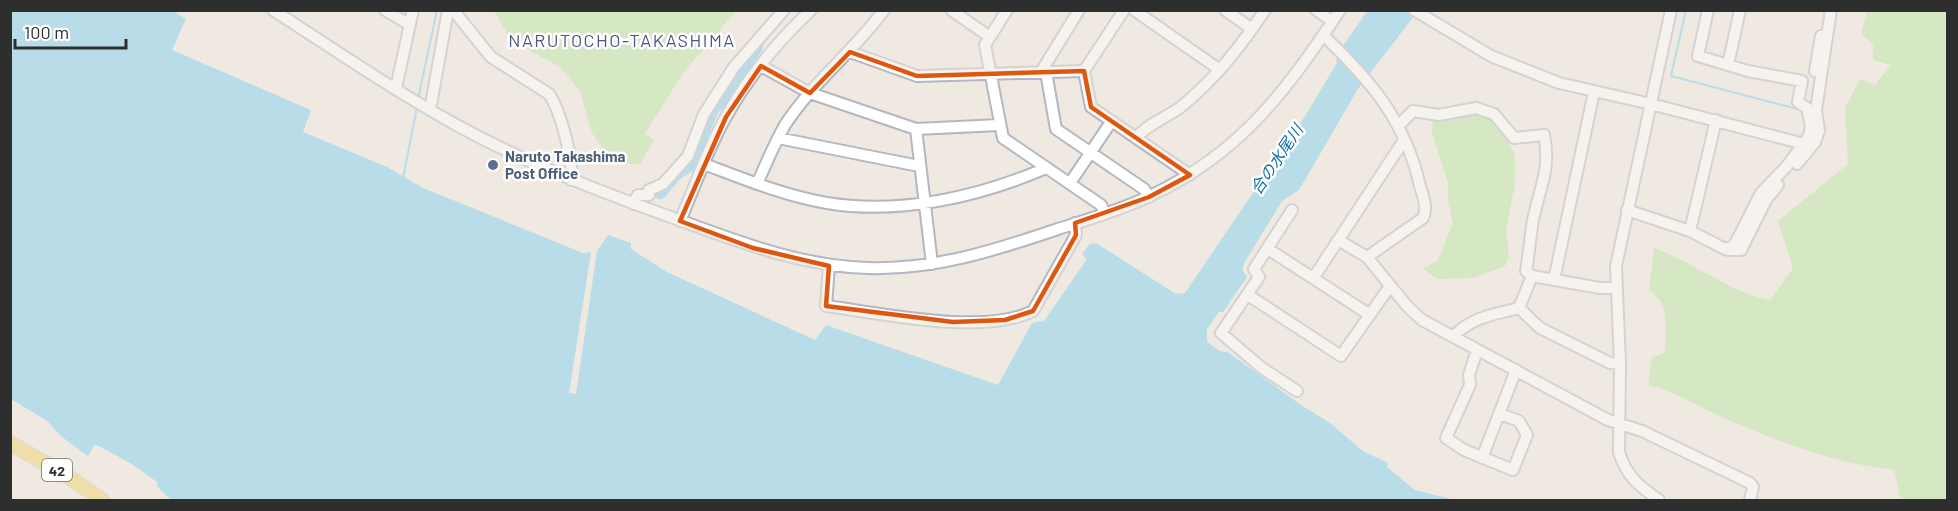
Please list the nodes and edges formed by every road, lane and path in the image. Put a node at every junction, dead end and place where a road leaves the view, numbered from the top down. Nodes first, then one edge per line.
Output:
1 (273, 10) edge
2 (385, 10) edge
3 (413, 10) edge
4 (450, 10) edge
5 (784, 10) edge
6 (811, 10) edge
7 (885, 10) edge
8 (951, 10) edge
9 (1007, 10) edge
10 (1079, 10) edge
11 (1124, 10) edge
12 (1134, 10) edge
13 (1225, 10) edge
14 (1265, 10) edge
15 (1316, 10) edge
16 (1340, 10) edge
17 (1671, 10) edge
18 (1708, 10) edge
19 (1740, 10) edge
20 (1825, 10) edge
21 (1831, 10) edge
22 (1416, 12) edge
23 (1332, 21) junction
24 (410, 25) junction
25 (1252, 29) junction
26 (1323, 35) junction
27 (990, 37) junction
28 (850, 52) junction
29 (1728, 65) junction
30 (761, 66) junction
31 (1220, 70) junction
32 (1815, 71) dead end
33 (1043, 72) junction
34 (1084, 72) junction
35 (990, 75) junction
36 (396, 88) junction
37 (1594, 92) junction
38 (810, 93) junction
39 (1651, 104) junction
40 (429, 109) junction
41 (1716, 120) junction
42 (1111, 122) junction
43 (999, 125) junction
44 (1399, 125) junction
45 (916, 129) junction
46 (778, 138) junction
47 (1136, 138) junction
48 (1404, 140) junction
49 (1804, 144) junction
50 (1092, 153) junction
51 (704, 164) junction
52 (919, 166) junction
53 (1046, 168) junction
54 (1190, 175) junction
55 (571, 180) junction
56 (1070, 183) junction
57 (757, 184) junction
58 (1149, 197) junction
59 (634, 204) junction
60 (924, 204) junction
61 (1292, 210) dead end
62 (1628, 210) junction
63 (1106, 214) junction
64 (680, 221) junction
65 (1075, 224) junction
66 (1690, 231) junction
67 (1338, 240) junction
68 (1268, 249) junction
69 (1725, 249) junction
70 (1367, 257) junction
71 (932, 264) junction
72 (829, 266) junction
73 (1532, 276) junction
74 (1314, 277) junction
75 (1554, 280) junction
76 (1390, 286) junction
77 (1615, 288) junction
78 (1248, 295) junction
79 (1519, 308) junction
80 (1370, 315) junction
81 (1454, 336) junction
82 (1477, 350) junction
83 (1620, 364) junction
84 (1516, 370) junction
85 (1297, 391) dead end
86 (1500, 414) junction
87 (1620, 424) junction
88 (10, 443) edge
89 (1482, 458) junction
90 (102, 501) edge
91 (1659, 501) edge
92 (1750, 501) edge

1 - 36 street
2 - 24 street
3 - 24 street
4 - 40 street
4 - 55 street
5 - 59 street
6 - 30 street
7 - 28 street
8 - 27 street
9 - 27 street
10 - 33 street
11 - 34 street
12 - 31 street
13 - 25 street
14 - 25 street
15 - 23 street
16 - 23 street
17 - 39 street
18 - 29 street
19 - 29 street
20 - 32 street
21 - 69 street
22 - 37 street
23 - 26 street
24 - 36 street
25 - 31 street
26 - 44 street
26 - 54 street
27 - 35 street
28 - 35 street
28 - 38 street
29 - 49 street
30 - 38 street
30 - 51 street
31 - 47 street
33 - 34 street
33 - 35 street
33 - 50 street
34 - 42 street
35 - 43 street
36 - 40 street
37 - 39 street
37 - 75 street
38 - 45 street
38 - 46 street
39 - 41 street
39 - 62 street
40 - 55 street
41 - 49 street
41 - 66 street
42 - 47 street
42 - 50 street
43 - 45 street
43 - 53 street
44 - 48 street
44 - 73 street
45 - 52 street
46 - 52 street
46 - 57 street
47 - 54 street
48 - 67 street
48 - 70 street
49 - 69 street
50 - 56 street
50 - 58 street
51 - 57 street
51 - 64 street
52 - 60 street
53 - 56 street
53 - 60 street
54 - 58 street
55 - 59 street
56 - 63 street
57 - 60 street
58 - 63 street
59 - 64 street
60 - 71 street
61 - 68 street
62 - 66 street
62 - 77 street
63 - 65 street
64 - 72 street
65 - 71 street
65 - 72 street
66 - 69 street
67 - 70 street
67 - 74 street
68 - 74 street
68 - 78 street
70 - 76 street
71 - 72 street
73 - 75 street
73 - 79 street
74 - 80 street
75 - 77 street
76 - 80 street
76 - 81 street
77 - 83 street
78 - 80 street
78 - 85 street
79 - 81 street
79 - 83 street
81 - 82 street
82 - 84 street
82 - 89 street
83 - 87 street
84 - 86 street
84 - 87 street
86 - 89 street
86 - 89 street
87 - 91 street
87 - 92 street
88 - 90 main road, 42

